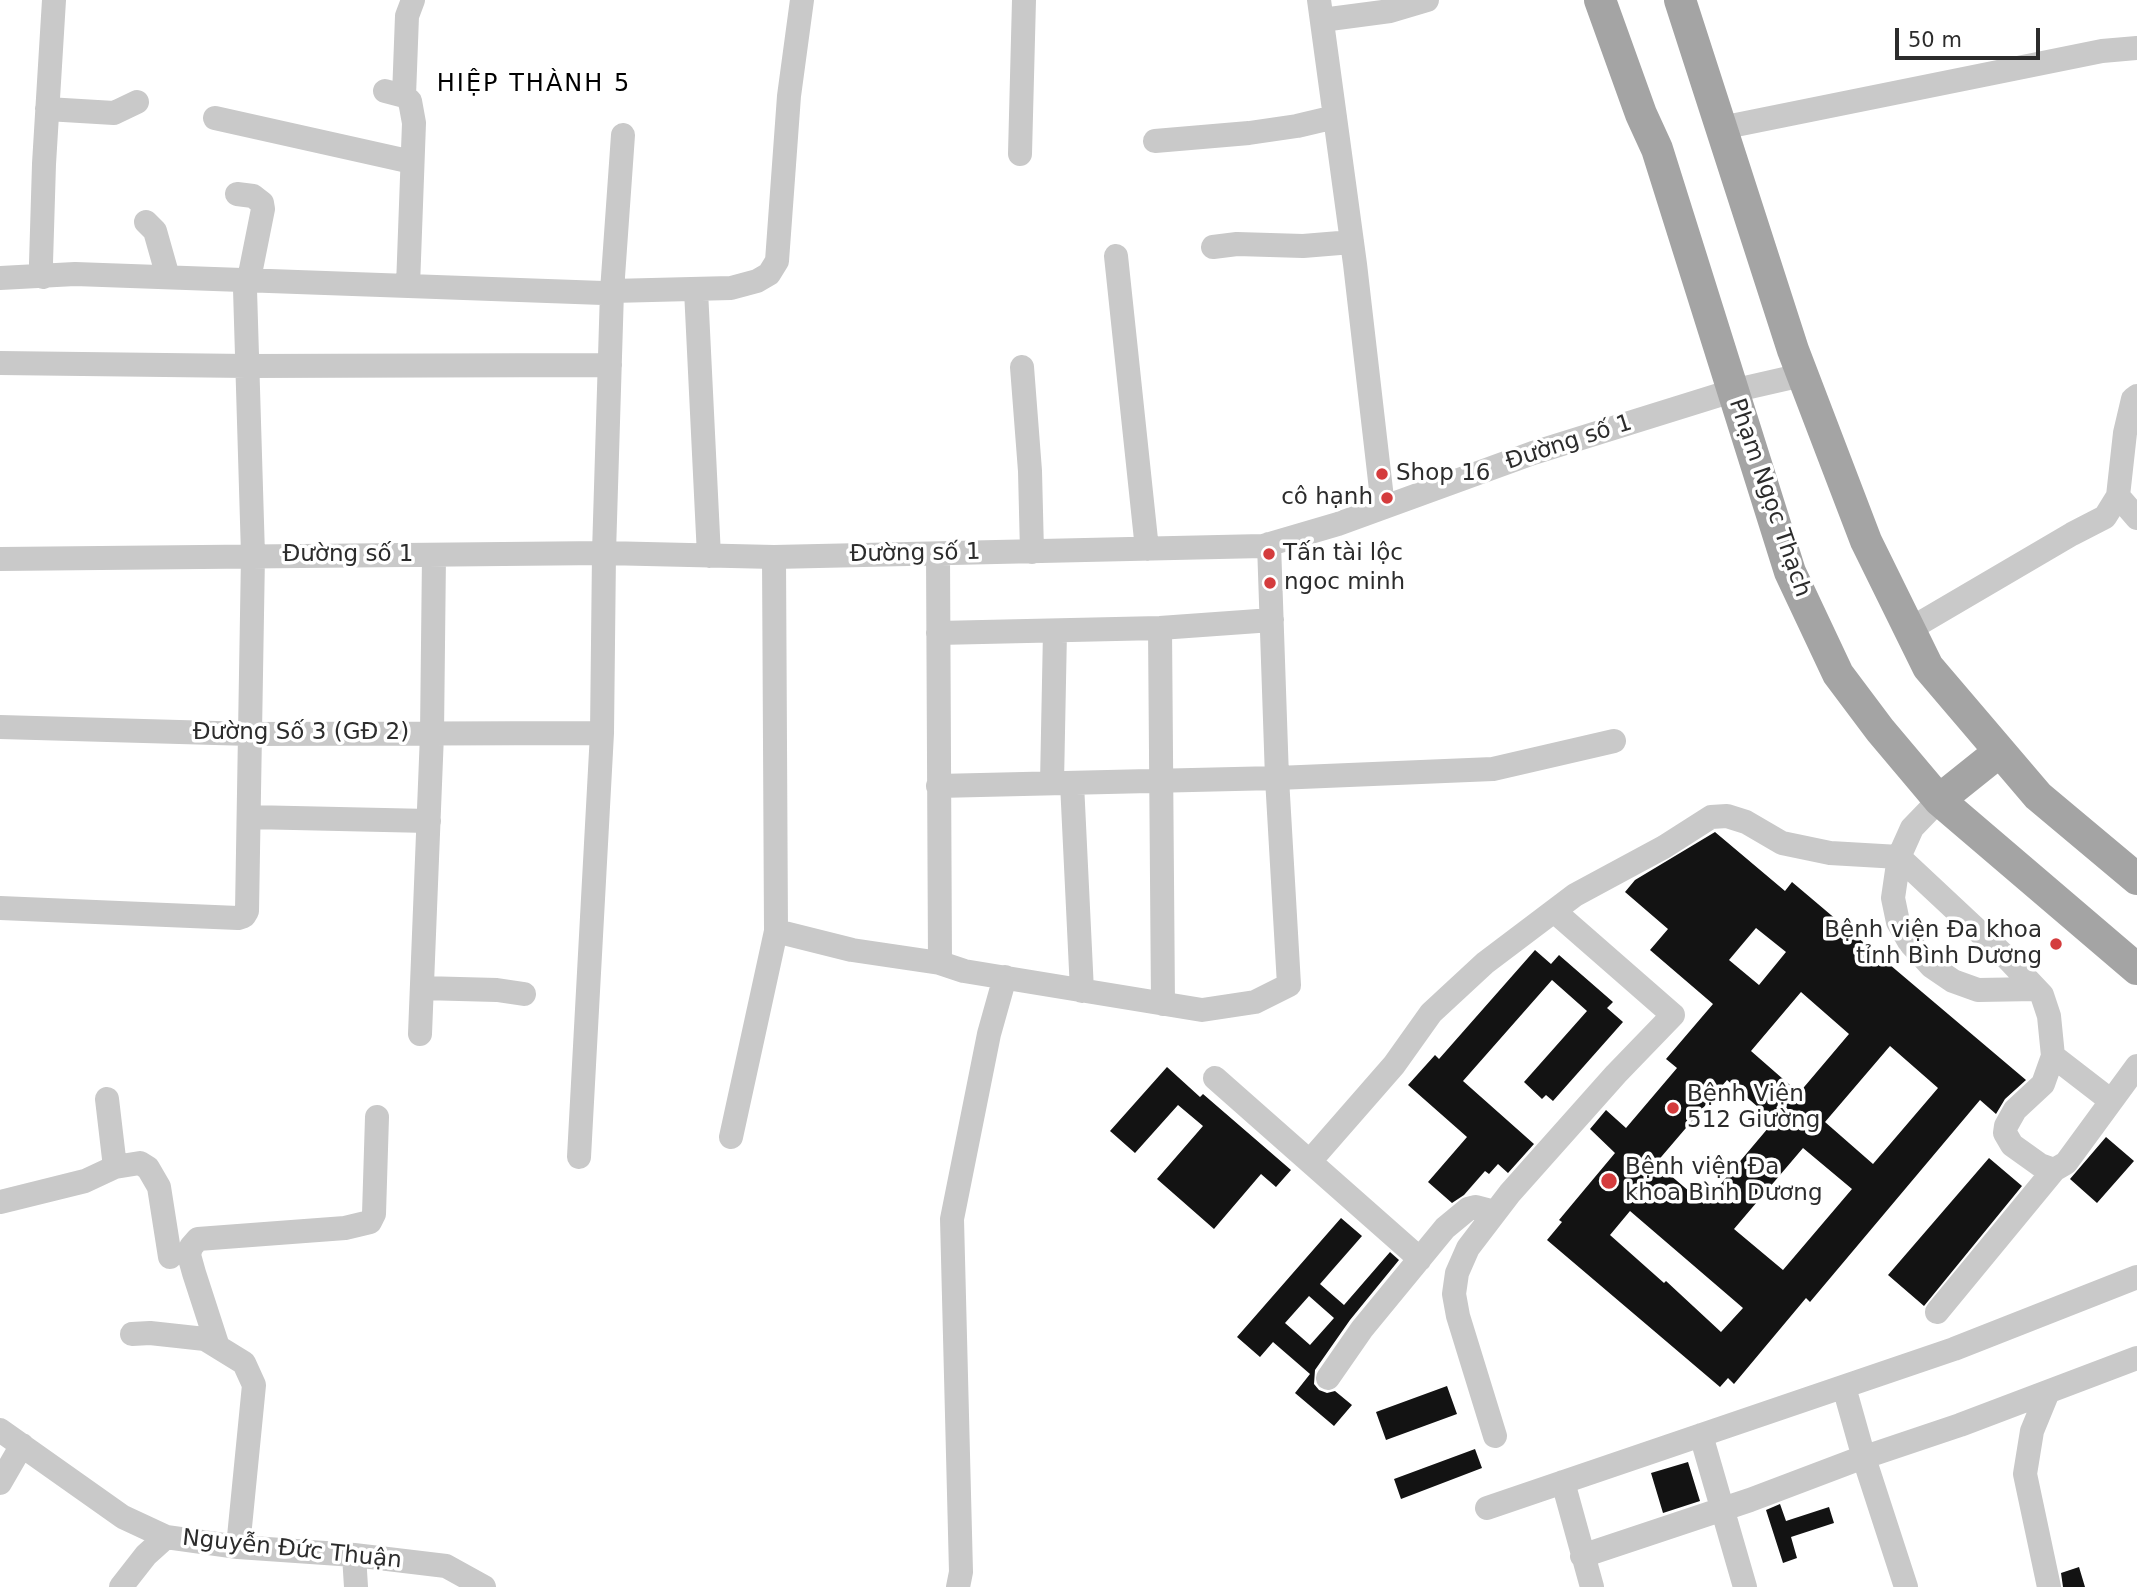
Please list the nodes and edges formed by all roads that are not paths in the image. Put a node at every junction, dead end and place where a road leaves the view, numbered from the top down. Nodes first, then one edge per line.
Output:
1 (54, 0) edge
2 (413, 0) edge
3 (802, 0) edge
4 (1024, 0) edge
5 (1427, 0) edge
6 (1600, 0) edge
7 (1680, 0) edge
8 (1320, 10) edge
9 (2137, 48) edge
10 (137, 102) dead end
11 (47, 109) junction
12 (1335, 117) junction
13 (215, 118) dead end
14 (1721, 128) junction
15 (623, 135) dead end
16 (1155, 141) dead end
17 (1020, 154) dead end
18 (412, 162) junction
19 (237, 194) dead end
20 (146, 222) dead end
21 (1352, 242) junction
22 (1213, 247) dead end
23 (1116, 256) dead end
24 (43, 277) junction
25 (168, 277) junction
26 (0, 278) edge
27 (249, 279) junction
28 (408, 286) junction
29 (696, 290) junction
30 (612, 291) junction
31 (0, 363) edge
32 (610, 365) junction
33 (247, 366) junction
34 (1022, 367) dead end
35 (1802, 375) junction
36 (1732, 391) junction
37 (2137, 396) edge
38 (2118, 496) junction
39 (1383, 507) junction
40 (2137, 518) edge
41 (1269, 544) junction
42 (1147, 549) junction
43 (1032, 552) junction
44 (604, 553) junction
45 (938, 554) junction
46 (253, 555) junction
47 (434, 555) junction
48 (709, 556) junction
49 (774, 557) junction
50 (0, 559) edge
51 (1272, 621) junction
52 (1160, 628) junction
53 (1910, 629) junction
54 (1055, 631) junction
55 (938, 633) junction
56 (0, 727) edge
57 (602, 733) junction
58 (251, 734) junction
59 (432, 734) junction
60 (1615, 741) dead end
61 (2000, 752) junction
62 (1276, 778) junction
63 (1162, 781) junction
64 (1062, 783) junction
65 (938, 786) junction
66 (1939, 800) junction
67 (249, 817) junction
68 (429, 821) junction
69 (1899, 857) junction
70 (2137, 880) edge
71 (0, 908) edge
72 (1554, 911) junction
73 (776, 931) junction
74 (940, 963) junction
75 (2137, 969) edge
76 (1005, 977) junction
77 (422, 988) junction
78 (2036, 989) junction
79 (1082, 991) junction
80 (524, 994) dead end
81 (1163, 1004) junction
82 (421, 1034) dead end
83 (2053, 1056) junction
84 (2137, 1066) edge
85 (1215, 1078) dead end
86 (107, 1099) dead end
87 (2110, 1100) junction
88 (377, 1117) dead end
89 (731, 1137) dead end
90 (579, 1157) dead end
91 (1311, 1160) junction
92 (115, 1167) junction
93 (2054, 1170) junction
94 (0, 1202) edge
95 (1495, 1212) junction
96 (170, 1258) dead end
97 (1420, 1259) junction
98 (2137, 1277) edge
99 (1937, 1312) dead end
100 (132, 1334) dead end
101 (218, 1347) junction
102 (2137, 1358) edge
103 (1328, 1378) dead end
104 (1844, 1387) junction
105 (2048, 1392) junction
106 (0, 1430) edge
107 (1701, 1435) junction
108 (1495, 1436) dead end
109 (22, 1445) junction
110 (1864, 1458) junction
111 (1563, 1482) junction
112 (0, 1483) edge
113 (1487, 1508) dead end
114 (1721, 1509) junction
115 (166, 1537) junction
116 (237, 1547) junction
117 (354, 1555) junction
118 (1582, 1556) junction
119 (121, 1587) edge
120 (356, 1587) edge
121 (484, 1587) edge
122 (958, 1587) edge
123 (1592, 1587) edge
124 (1745, 1587) edge
125 (1906, 1587) edge
126 (2049, 1587) edge

1 - 11 street
2 - 18 street
3 - 29 street
4 - 17 street
5 - 8 street
6 - 36 main road, Phạm Ngọc Thạch
7 - 14 main road
8 - 12 street
9 - 14 street
10 - 11 street
11 - 24 street
12 - 16 street
12 - 21 street
13 - 18 street
14 - 35 main road
15 - 30 street
18 - 28 street
19 - 27 street
20 - 25 street
21 - 22 street
21 - 39 street
23 - 42 street
24 - 25 street
24 - 26 street
25 - 27 street
27 - 28 street
27 - 33 street
28 - 30 street
29 - 30 street
29 - 48 street
30 - 32 street
31 - 33 street
32 - 33 street
32 - 44 street
33 - 46 street
34 - 43 street
35 - 36 street, Đường số 1
35 - 53 main road
36 - 39 street, Đường số 1
36 - 66 main road, Phạm Ngọc Thạch
37 - 38 street
38 - 40 street
38 - 53 street
39 - 41 street, Đường số 1
41 - 42 street, Đường số 1
41 - 51 street
42 - 43 street, Đường số 1
43 - 45 street, Đường số 1
44 - 47 street, Đường số 1
44 - 48 street, Đường số 1
44 - 57 street
45 - 49 street, Đường số 1
45 - 55 street
46 - 47 street, Đường số 1
46 - 50 street, Đường số 1
46 - 58 street
47 - 59 street
48 - 49 street, Đường số 1
49 - 73 street
51 - 52 street
51 - 62 street
52 - 54 street
52 - 63 street
53 - 61 main road
54 - 55 street
54 - 64 street
55 - 65 street
56 - 58 street, Đường Số 3 (GĐ 2)
57 - 59 street, Đường Số 3 (GĐ 2)
57 - 90 street
58 - 59 street, Đường Số 3 (GĐ 2)
58 - 67 street
59 - 68 street
60 - 62 street
61 - 66 main road
61 - 70 main road
62 - 63 street
62 - 81 street
63 - 64 street
63 - 81 street
64 - 65 street
64 - 79 street
65 - 74 street
66 - 69 street
66 - 75 main road, Phạm Ngọc Thạch
67 - 68 street
67 - 71 street
68 - 77 street
69 - 72 street
69 - 78 street
69 - 78 street
72 - 91 street
72 - 95 street
73 - 74 street
73 - 89 street
74 - 76 street
76 - 79 street
76 - 122 street
77 - 80 street
77 - 82 street
78 - 83 street
79 - 81 street
83 - 87 street
83 - 93 street
84 - 87 street
85 - 91 street
86 - 92 street
87 - 93 street
88 - 101 street
91 - 97 street
92 - 94 street
92 - 96 street
93 - 99 street
95 - 97 street
95 - 108 street
97 - 103 street
98 - 104 street
100 - 101 street
101 - 116 street
102 - 105 street
104 - 107 street
104 - 110 street
105 - 110 street
105 - 126 street
106 - 109 street, Nguyễn Đức Thuận
107 - 111 street
107 - 114 street
109 - 112 street
109 - 115 street, Nguyễn Đức Thuận
110 - 114 street
110 - 125 street
111 - 113 street
111 - 118 street
114 - 118 street
114 - 124 street
115 - 116 street, Nguyễn Đức Thuận
115 - 119 street
116 - 117 street, Nguyễn Đức Thuận
117 - 120 street
117 - 121 street, Nguyễn Đức Thuận
118 - 123 street

